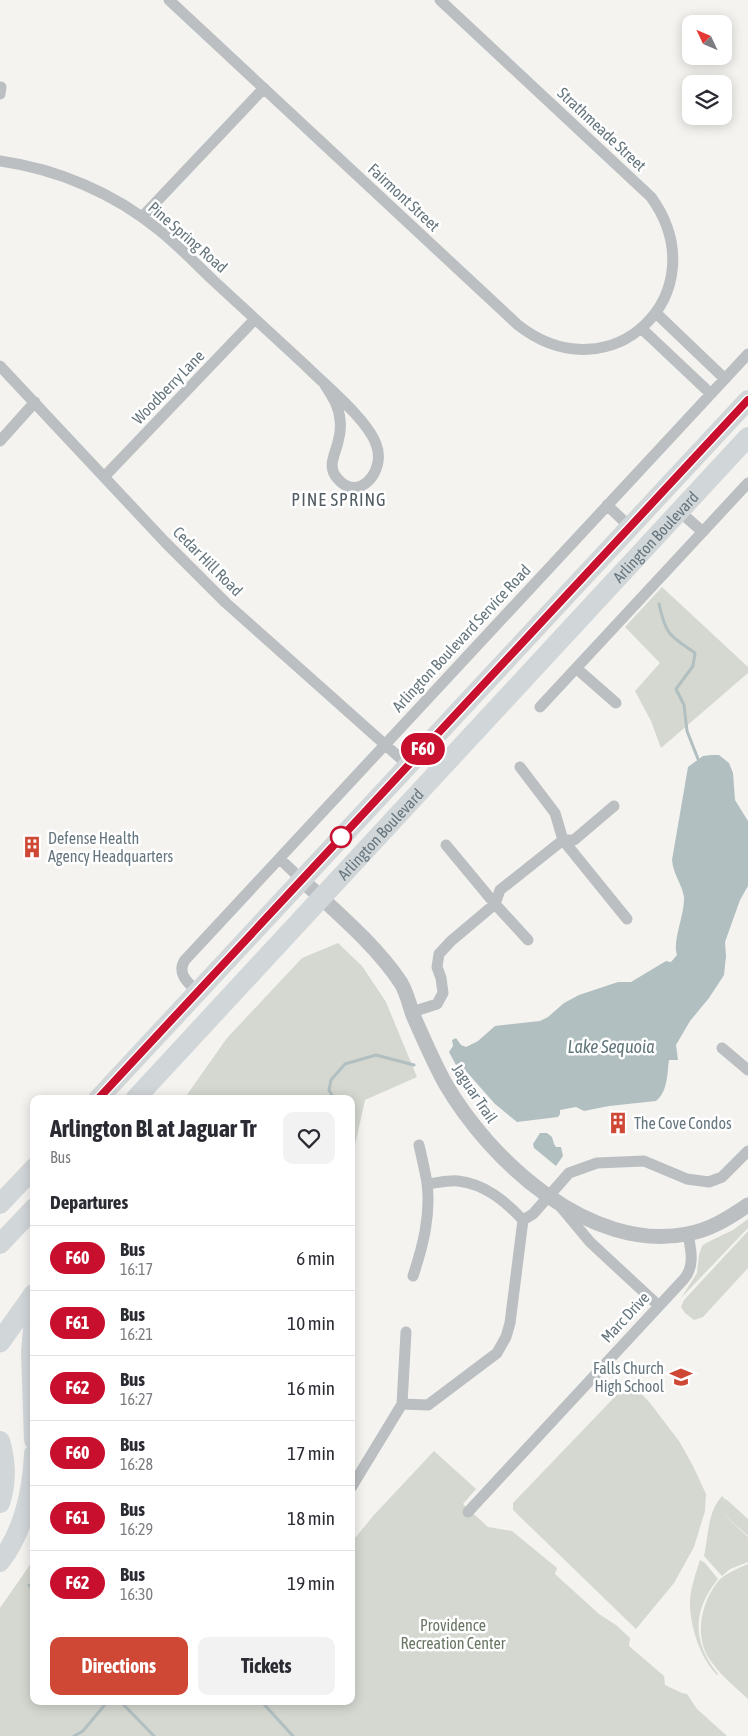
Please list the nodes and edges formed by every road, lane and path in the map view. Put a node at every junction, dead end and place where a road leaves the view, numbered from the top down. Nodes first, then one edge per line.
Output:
1 (169, 0) edge
2 (440, 0) edge
3 (264, 88) junction
4 (0, 161) edge
5 (142, 217) junction
6 (656, 313) junction
7 (255, 319) junction
8 (641, 328) junction
9 (748, 354) edge
10 (0, 366) edge
11 (725, 378) junction
12 (325, 385) junction
13 (711, 394) junction
14 (748, 400) edge
15 (35, 402) junction
16 (748, 437) edge
17 (0, 441) edge
18 (104, 477) junction
19 (748, 483) edge
20 (607, 506) junction
21 (679, 511) junction
22 (630, 527) junction
23 (702, 532) junction
24 (576, 668) junction
25 (616, 703) dead end
26 (540, 707) dead end
27 (386, 745) junction
28 (408, 765) junction
29 (520, 767) dead end
30 (614, 806) dead end
31 (563, 840) junction
32 (446, 845) dead end
33 (280, 859) junction
34 (302, 880) junction
35 (321, 899) junction
36 (495, 904) junction
37 (628, 919) dead end
38 (528, 940) dead end
39 (198, 992) junction
40 (219, 1008) junction
41 (412, 1012) junction
42 (722, 1048) dead end
43 (748, 1070) edge
44 (102, 1095) edge
45 (121, 1095) edge
46 (139, 1095) edge
47 (155, 1095) edge
48 (419, 1145) dead end
49 (748, 1151) edge
50 (30, 1158) edge
51 (30, 1172) edge
52 (0, 1184) edge
53 (427, 1184) junction
54 (551, 1198) junction
55 (0, 1204) edge
56 (748, 1205) edge
57 (30, 1212) edge
58 (523, 1220) junction
59 (688, 1234) junction
60 (0, 1244) edge
61 (413, 1276) dead end
62 (30, 1300) edge
63 (660, 1306) junction
64 (406, 1332) dead end
65 (0, 1342) edge
66 (402, 1404) junction
67 (0, 1440) edge
68 (355, 1481) edge
69 (30, 1493) edge
70 (0, 1503) edge
71 (468, 1512) dead end
72 (0, 1562) edge

1 - 3 street, Fairmont Street
2 - 6 street, Strathmeade Street
3 - 5 street
3 - 8 street, Fairmont Street
4 - 5 street, Pine Spring Road
5 - 7 street, Pine Spring Road
6 - 8 street, Fairmont Street
6 - 11 street
7 - 12 street, Pine Spring Road
7 - 18 street, Woodberry Lane
8 - 13 street
9 - 11 street, Arlington Boulevard Service Road
10 - 15 street, Cedar Hill Road
11 - 13 street, Arlington Boulevard Service Road
12 - 12 street, Pine Spring Road
13 - 20 street, Arlington Boulevard Service Road
14 - 22 highway, Arlington Boulevard
15 - 17 street
15 - 18 street, Cedar Hill Road
16 - 21 highway, Arlington Boulevard
18 - 27 street, Cedar Hill Road
19 - 23 street
20 - 22 street
20 - 27 street, Arlington Boulevard Service Road
21 - 23 street
21 - 35 highway, Arlington Boulevard
22 - 28 highway, Arlington Boulevard
23 - 24 street
24 - 25 street
24 - 26 street
27 - 28 street, Cedar Hill Road
27 - 33 street, Arlington Boulevard Service Road
28 - 34 highway, Arlington Boulevard
29 - 31 street
30 - 31 street
31 - 36 street
31 - 37 street
32 - 36 street
33 - 34 street
33 - 39 street, Arlington Boulevard Service Road
34 - 35 street, Jaguar Trail
34 - 39 highway, Arlington Boulevard
34 - 45 highway
35 - 40 highway, Arlington Boulevard
35 - 41 street, Jaguar Trail
36 - 38 street
36 - 41 street
39 - 44 highway, Arlington Boulevard
40 - 46 highway, Arlington Boulevard
40 - 47 highway
41 - 54 street, Jaguar Trail
42 - 43 street
48 - 53 street
49 - 54 street
50 - 52 highway
51 - 55 highway
53 - 58 street
53 - 61 street
54 - 58 street
54 - 59 street, Jaguar Trail
54 - 63 street
56 - 59 street
57 - 60 highway
58 - 66 street
59 - 63 street, Marc Drive
62 - 65 highway
63 - 71 street, Marc Drive
64 - 66 street
66 - 68 street
67 - 70 highway
69 - 72 highway

